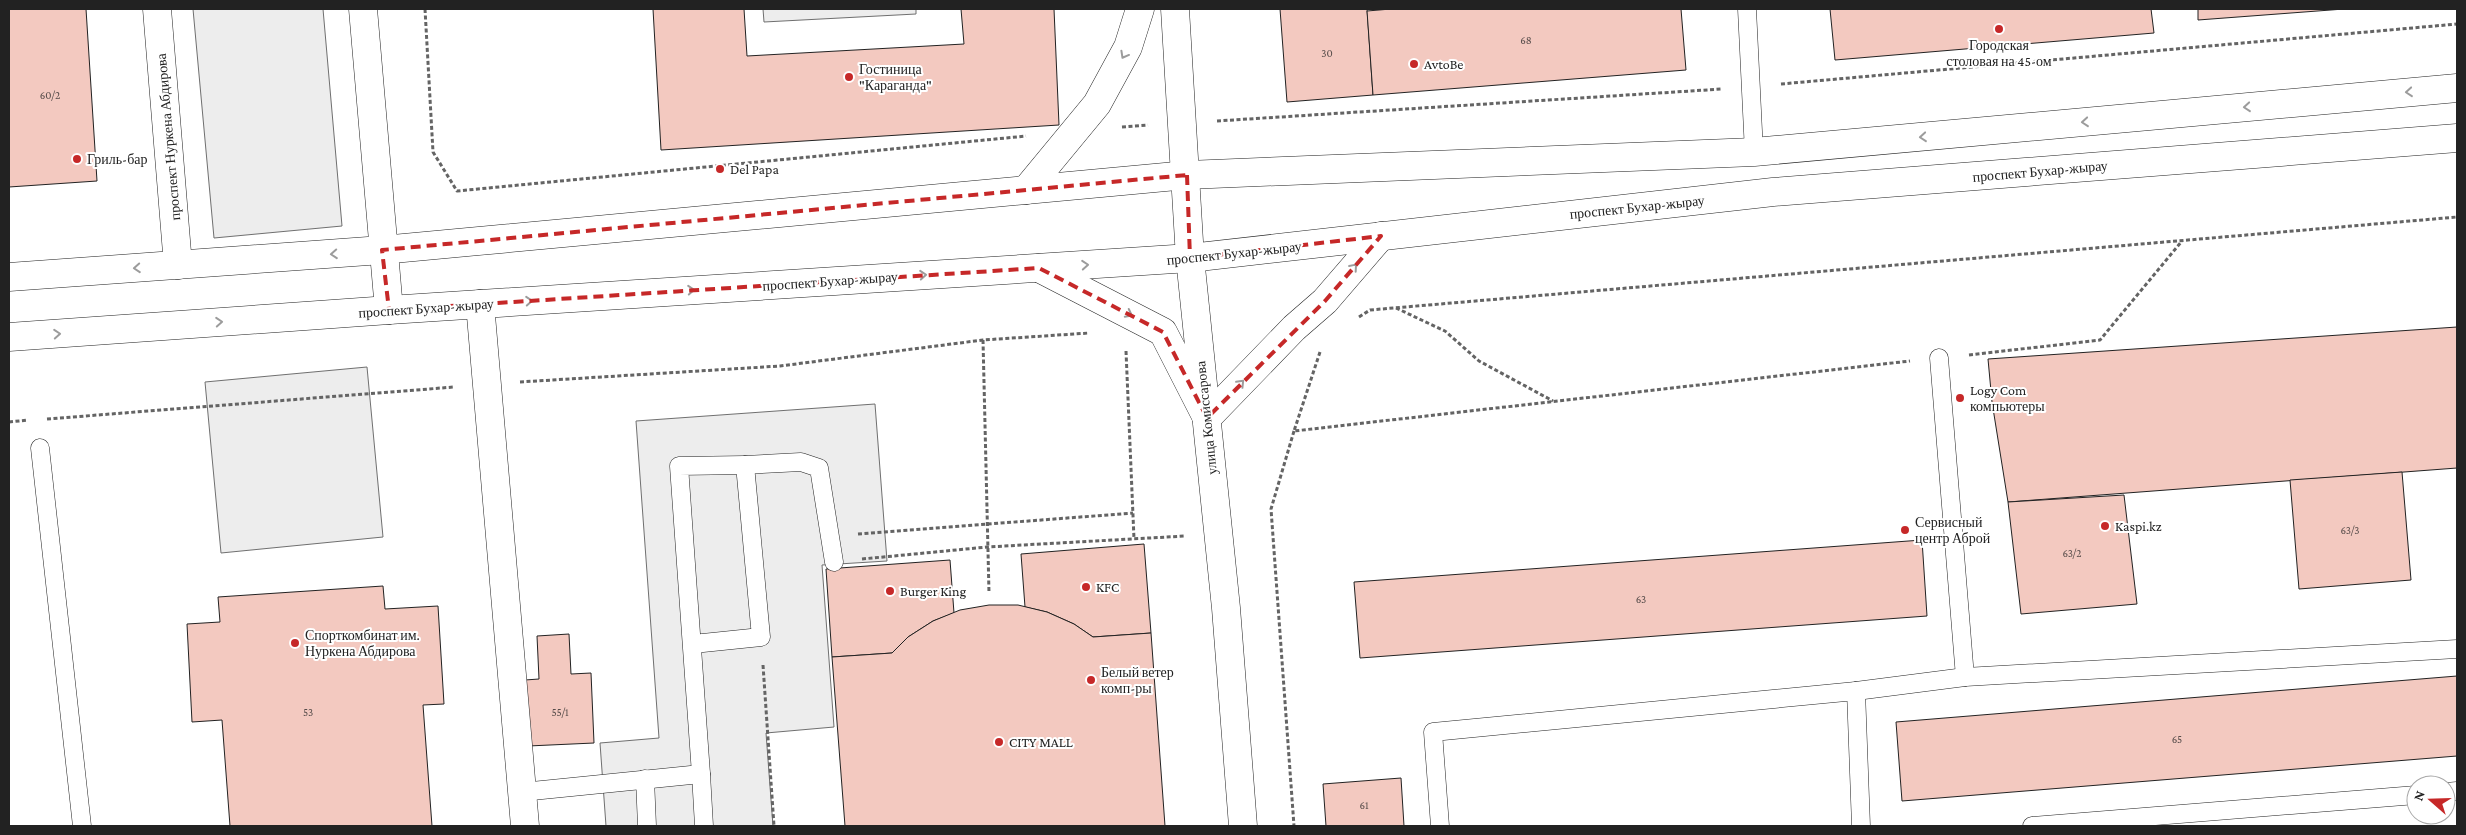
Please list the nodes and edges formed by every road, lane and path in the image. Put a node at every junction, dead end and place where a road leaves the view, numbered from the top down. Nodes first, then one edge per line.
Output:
1 (157, 9) edge
2 (363, 9) edge
3 (425, 9) edge
4 (1140, 9) edge
5 (1175, 9) edge
6 (1747, 9) edge
7 (2457, 24) edge
8 (1751, 87) junction
9 (2457, 88) edge
10 (1183, 123) junction
11 (1075, 131) junction
12 (2457, 138) edge
13 (1754, 152) junction
14 (1187, 175) junction
15 (1026, 190) junction
16 (2457, 217) edge
17 (1381, 236) junction
18 (2182, 241) junction
19 (382, 250) junction
20 (1190, 258) junction
21 (178, 265) junction
22 (1039, 268) junction
23 (9, 278) edge
24 (480, 304) junction
25 (1396, 307) junction
26 (389, 310) junction
27 (1354, 320) dead end
28 (1094, 333) dead end
29 (9, 337) edge
30 (1126, 344) dead end
31 (1322, 347) dead end
32 (1939, 358) junction
33 (1554, 402) junction
34 (1207, 418) junction
35 (1294, 432) junction
36 (40, 448) dead end
37 (746, 465) junction
38 (1133, 513) junction
39 (987, 523) junction
40 (1218, 534) junction
41 (830, 536) junction
42 (1134, 539) junction
43 (987, 547) junction
44 (834, 562) joint
45 (988, 593) dead end
46 (761, 637) junction
47 (692, 644) junction
48 (2457, 649) edge
49 (1966, 677) junction
50 (1856, 691) junction
51 (701, 774) junction
52 (645, 779) junction
53 (522, 792) junction
54 (2406, 795) edge
55 (82, 826) edge
56 (524, 826) edge
57 (647, 826) edge
58 (704, 826) edge
59 (774, 826) edge
60 (1243, 826) edge
61 (1294, 826) edge
62 (1440, 826) edge
63 (1861, 826) edge
64 (2032, 826) edge

1 - 21 main road, проспект Нуркена Абдирова
2 - 19 main road
3 - 11 path
4 -> 11 main road
5 - 10 main road, улица Комиссарова
6 - 8 lane
7 - 8 path
8 - 10 path
8 - 13 lane
9 -> 13 main road
10 - 11 path
10 - 14 main road, улица Комиссарова
11 - 15 main road
12 - 17 main road, проспект Бухар-жырау
13 - 14 main road
14 - 15 main road
14 - 20 main road, улица Комиссарова
15 - 19 main road
16 - 18 path
17 - 20 main road, проспект Бухар-жырау
34 -> 17 main road
18 - 25 path
18 - 32 path
19 -> 21 main road
19 - 26 main road
22 -> 20 main road, проспект Бухар-жырау
20 - 34 main road, улица Комиссарова
21 -> 23 main road
24 -> 22 main road, проспект Бухар-жырау
22 -> 34 main road
24 - 26 main road, проспект Бухар-жырау
24 - 53 main road
25 - 27 path
25 - 33 path
29 -> 26 main road, проспект Бухар-жырау
28 - 39 path
30 - 38 path
31 - 35 path
32 - 33 path
32 - 49 lane
33 - 35 path
34 - 40 main road, улица Комиссарова
35 - 61 path
36 - 55 lane
37 - 41 lane
37 - 46 lane
37 - 47 lane
38 - 39 path
38 - 42 path
39 - 41 path
39 - 43 path
40 - 42 path
40 - 60 main road, улица Комиссарова
41 - 44 lane
42 - 43 path
43 - 44 path
43 - 45 path
46 - 47 lane
46 - 59 path
47 - 51 lane
48 - 49 lane
49 - 50 lane
50 - 62 lane
50 - 63 lane
51 - 52 lane
51 - 58 lane
52 - 53 lane
52 - 57 lane
53 - 56 main road
54 - 64 lane

